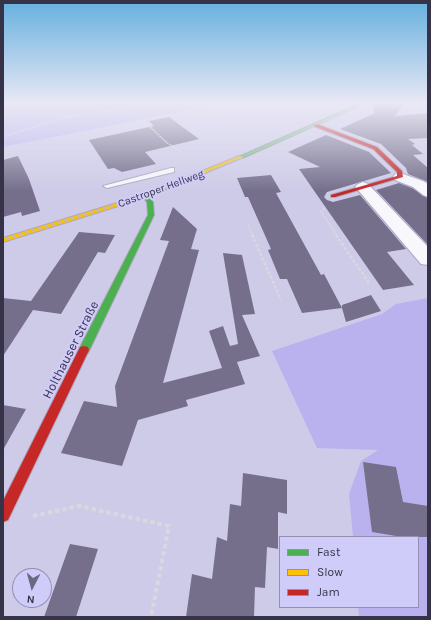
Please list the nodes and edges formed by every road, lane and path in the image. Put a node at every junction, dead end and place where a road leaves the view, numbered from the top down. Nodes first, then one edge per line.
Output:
1 (14, 133) edge
2 (157, 133) edge
3 (297, 133) edge
4 (336, 133) edge
5 (3, 138) edge
6 (183, 153) dead end
7 (171, 170) dead end
8 (400, 177) junction
9 (107, 186) dead end
10 (363, 187) junction
11 (428, 192) edge
12 (145, 196) junction
13 (333, 196) joint
14 (248, 225) dead end
15 (3, 240) edge
16 (428, 259) edge
17 (369, 283) dead end
18 (281, 300) dead end
19 (3, 515) edge
20 (26, 517) dead end
21 (151, 617) edge

1 - 5 path
2 - 6 path
3 - 12 street, Castroper Hellweg
4 - 8 street
7 - 9 lane
8 - 10 street
8 - 11 street
10 - 13 street
10 - 16 street
12 - 15 street, Castroper Hellweg
12 - 19 street, Holthauser Straße
13 - 17 path
14 - 18 path
20 - 21 path

